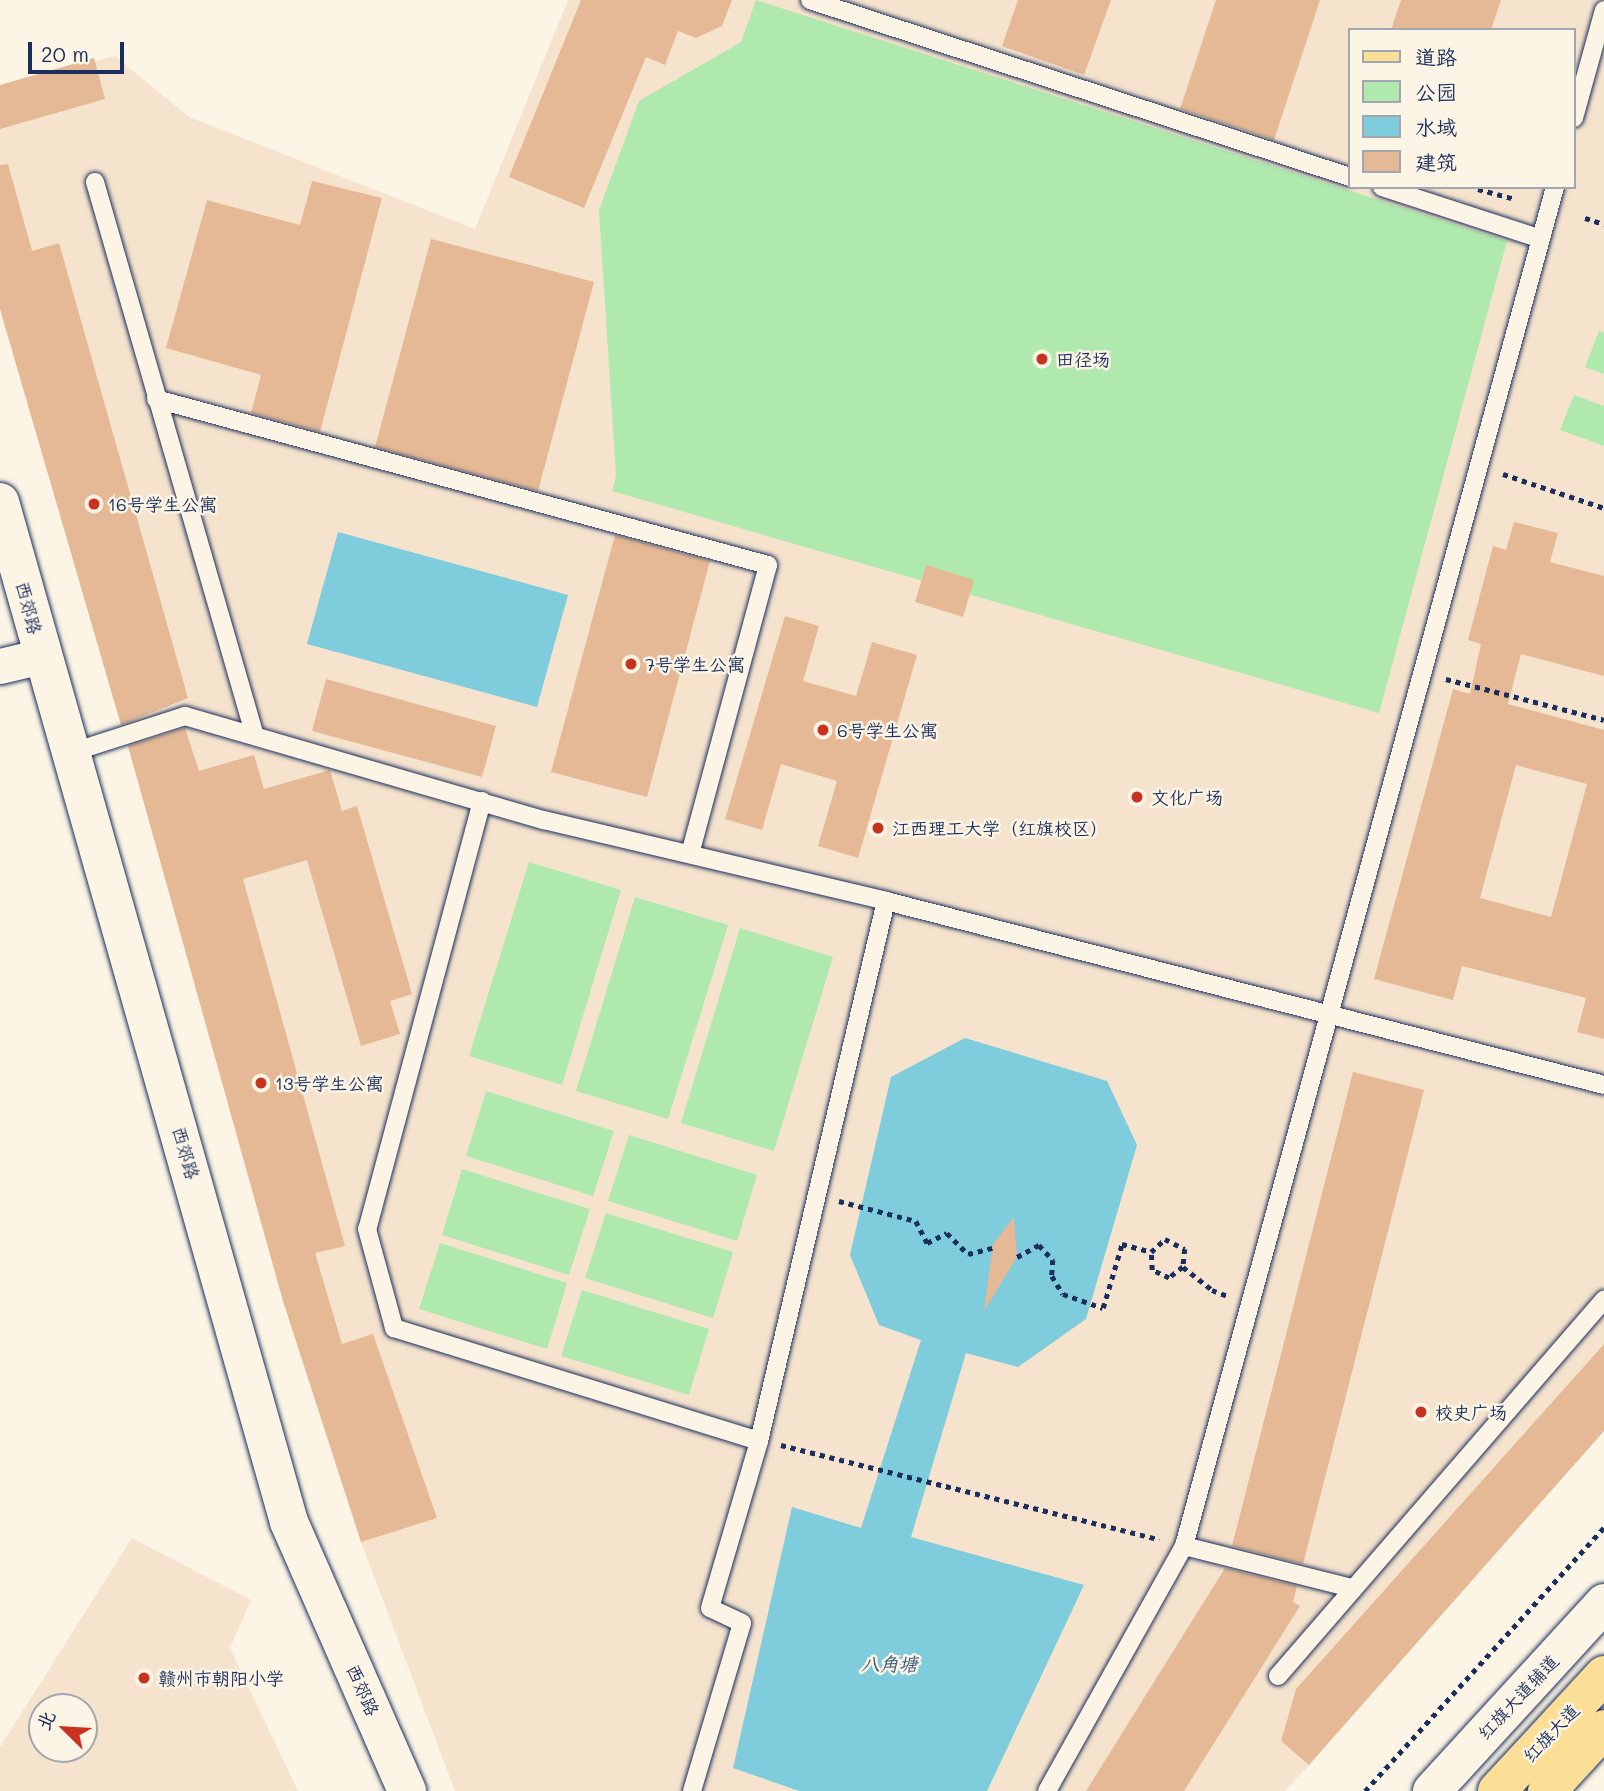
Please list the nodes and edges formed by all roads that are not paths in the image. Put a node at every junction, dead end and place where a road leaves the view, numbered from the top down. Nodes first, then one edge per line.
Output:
1 (810, 0) edge
2 (1604, 10) edge
3 (1576, 111) edge
4 (1348, 176) edge
5 (96, 182) dead end
6 (1388, 189) edge
7 (1554, 189) edge
8 (1541, 239) junction
9 (156, 399) junction
10 (0, 502) edge
11 (42, 656) junction
12 (0, 666) edge
13 (254, 733) junction
14 (73, 751) junction
15 (482, 801) junction
16 (690, 854) junction
17 (886, 901) junction
18 (1327, 1013) junction
19 (1604, 1085) edge
20 (1604, 1299) edge
21 (759, 1441) junction
22 (1184, 1546) junction
23 (1351, 1588) junction
24 (1604, 1603) edge
25 (1604, 1675) edge
26 (1278, 1676) dead end
27 (1604, 1729) edge
28 (407, 1791) edge
29 (692, 1791) edge
30 (1047, 1791) edge
31 (1432, 1791) edge
32 (1497, 1791) edge
33 (1548, 1791) edge

1 - 4 lane
2 - 3 lane
5 - 9 lane
6 - 8 lane
7 - 8 lane
8 - 18 lane
9 - 13 lane
9 - 16 lane
10 - 11 street, 西郊路
11 - 12 street
11 - 14 street, 西郊路
13 - 14 lane
13 - 15 lane
14 - 28 street, 西郊路
15 - 16 lane
15 - 21 lane
16 - 17 lane
17 - 18 lane
17 - 21 lane
18 - 19 lane
18 - 22 lane
20 - 23 lane
21 - 29 lane
22 - 23 lane
22 - 30 lane
23 - 26 lane
24 - 31 street, 红旗大道辅道
25 - 32 main road, 红旗大道
27 - 33 main road, 红旗大道

